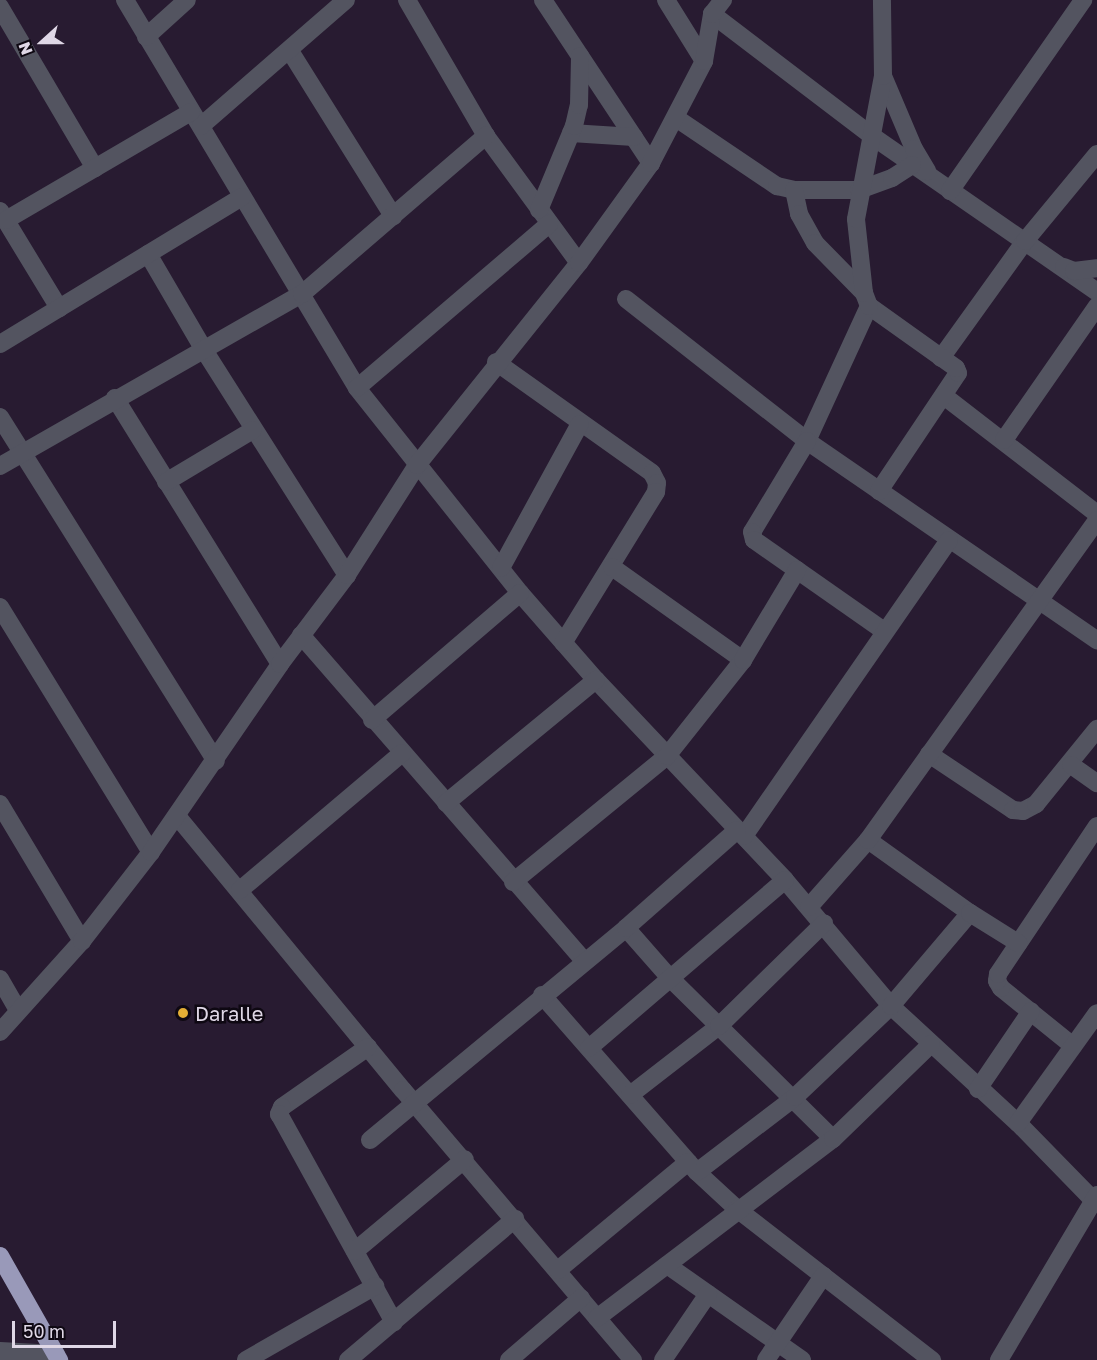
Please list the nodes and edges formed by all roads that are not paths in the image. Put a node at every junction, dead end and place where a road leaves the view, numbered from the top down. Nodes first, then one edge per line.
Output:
1 (124, 0) edge
2 (187, 0) edge
3 (346, 0) edge
4 (407, 0) edge
5 (543, 0) edge
6 (666, 0) edge
7 (1083, 0) edge
8 (1090, 0) edge
9 (880, 2) edge
10 (1097, 5) edge
11 (0, 7) edge
12 (718, 7) edge
13 (146, 37) junction
14 (290, 51) junction
15 (580, 56) junction
16 (704, 61) junction
17 (883, 76) junction
18 (676, 118) junction
19 (196, 119) junction
20 (571, 133) junction
21 (486, 136) junction
22 (872, 136) junction
23 (634, 137) junction
24 (1097, 154) edge
25 (651, 163) junction
26 (912, 165) junction
27 (95, 168) junction
28 (932, 178) junction
29 (794, 190) junction
30 (859, 190) junction
31 (950, 190) junction
32 (242, 197) junction
33 (3, 215) edge
34 (393, 216) junction
35 (544, 217) junction
36 (1025, 241) junction
37 (148, 254) junction
38 (579, 263) junction
39 (1058, 265) junction
40 (1097, 268) edge
41 (1097, 292) edge
42 (302, 294) junction
43 (626, 299) dead end
44 (867, 299) junction
45 (1097, 306) edge
46 (59, 308) junction
47 (0, 344) edge
48 (204, 350) junction
49 (941, 358) junction
50 (496, 362) junction
51 (357, 388) junction
52 (944, 396) junction
53 (115, 398) junction
54 (0, 417) edge
55 (580, 424) junction
56 (253, 430) junction
57 (1004, 440) junction
58 (807, 441) junction
59 (22, 452) junction
60 (417, 465) junction
61 (0, 466) edge
62 (166, 482) junction
63 (879, 491) junction
64 (1097, 514) edge
65 (1097, 520) edge
66 (949, 540) junction
67 (501, 567) junction
68 (612, 567) junction
69 (797, 570) junction
70 (347, 575) junction
71 (520, 593) junction
72 (1038, 601) junction
73 (0, 607) edge
74 (884, 631) junction
75 (301, 635) junction
76 (1097, 640) edge
77 (563, 644) junction
78 (743, 660) junction
79 (280, 664) junction
80 (596, 680) junction
81 (372, 720) junction
82 (1097, 729) edge
83 (402, 753) junction
84 (929, 754) junction
85 (667, 756) junction
86 (216, 761) junction
87 (1071, 765) junction
88 (1097, 783) edge
89 (0, 804) edge
90 (446, 804) junction
91 (177, 816) junction
92 (1097, 826) edge
93 (740, 833) junction
94 (868, 840) junction
95 (151, 852) junction
96 (785, 880) junction
97 (513, 882) junction
98 (240, 890) junction
99 (809, 907) junction
100 (970, 913) junction
101 (824, 923) junction
102 (626, 928) junction
103 (82, 941) junction
104 (1018, 943) junction
105 (584, 960) junction
106 (670, 978) junction
107 (0, 979) edge
108 (543, 995) junction
109 (891, 1006) junction
110 (18, 1010) junction
111 (1031, 1011) junction
112 (1097, 1013) edge
113 (718, 1026) junction
114 (0, 1032) edge
115 (931, 1044) junction
116 (1073, 1046) junction
117 (368, 1047) junction
118 (589, 1048) junction
119 (978, 1089) junction
120 (630, 1095) junction
121 (795, 1097) junction
122 (414, 1103) junction
123 (1018, 1123) junction
124 (832, 1138) junction
125 (370, 1140) dead end
126 (465, 1159) junction
127 (693, 1167) junction
128 (1095, 1200) edge
129 (737, 1209) junction
130 (515, 1219) junction
131 (355, 1251) junction
132 (0, 1256) edge
133 (667, 1265) junction
134 (558, 1270) junction
135 (823, 1276) junction
136 (375, 1286) junction
137 (708, 1294) junction
138 (581, 1298) junction
139 (597, 1318) junction
140 (394, 1322) junction
141 (777, 1343) junction
142 (0, 1352) edge
143 (58, 1357) edge
144 (357, 1357) edge
145 (246, 1360) edge
146 (509, 1360) edge
147 (633, 1360) edge
148 (663, 1360) edge
149 (766, 1360) edge
150 (802, 1360) edge
151 (932, 1360) edge
152 (999, 1360) edge

1 - 13 street
2 - 13 street
3 - 14 street
4 - 21 street
5 - 15 street
6 - 16 street
7 - 31 street
8 - 10 street
9 - 17 street
11 - 27 street
12 - 16 street
12 - 22 street
13 - 19 street
14 - 19 street
14 - 34 street
15 - 20 street
15 - 23 street
16 - 18 street
17 - 22 street
17 - 28 street
18 - 25 street
18 - 29 street
19 - 27 street
19 - 32 street
20 - 23 street
20 - 35 street
21 - 34 street
21 - 35 street
22 - 26 street
22 - 30 street
23 - 25 street
24 - 36 street
25 - 38 street
26 - 28 street
26 - 30 street
27 - 33 street
28 - 31 street
29 - 30 street
29 - 44 street
30 - 44 street
31 - 36 street
32 - 37 street
32 - 42 street
33 - 46 street
34 - 42 street
35 - 38 street
35 - 51 street
36 - 39 street
36 - 49 street
37 - 46 street
37 - 48 street
38 - 50 street
39 - 40 street
39 - 41 street
42 - 48 street
42 - 51 street
43 - 58 street
44 - 49 street
44 - 58 street
45 - 57 street
46 - 47 street
48 - 53 street
48 - 56 street
49 - 52 street
50 - 55 street
50 - 60 street
51 - 60 street
52 - 57 street
52 - 63 street
53 - 59 street
53 - 62 street
54 - 59 street
55 - 67 street
55 - 68 street
56 - 62 street
56 - 70 street
57 - 64 street
58 - 63 street
58 - 69 street
59 - 61 street
59 - 86 street
60 - 67 street
60 - 70 street
62 - 79 street
63 - 66 street
65 - 72 street
66 - 72 street
66 - 74 street
67 - 71 street
68 - 77 street
68 - 78 street
69 - 74 street
69 - 78 street
70 - 75 street
71 - 77 street
71 - 81 street
72 - 76 street
72 - 84 street
73 - 95 street
74 - 93 street
75 - 79 street
75 - 81 street
77 - 80 street
78 - 85 street
79 - 86 street
80 - 85 street
80 - 90 street
81 - 83 street
82 - 87 street
83 - 90 street
83 - 98 street
84 - 87 street
84 - 94 street
85 - 93 street
85 - 97 street
86 - 91 street
87 - 88 street
89 - 103 street
90 - 97 street
91 - 95 street
91 - 98 street
92 - 104 street
93 - 96 street
93 - 102 street
94 - 99 street
94 - 100 street
95 - 103 street
96 - 99 street
96 - 106 street
97 - 105 street
98 - 117 street
99 - 101 street
100 - 104 street
100 - 109 street
101 - 109 street
101 - 113 street
102 - 105 street
102 - 106 street
103 - 110 street
104 - 111 street
105 - 108 street
106 - 113 street
106 - 118 street
107 - 110 street
108 - 118 street
108 - 122 street
109 - 115 street
109 - 121 street
110 - 114 street
111 - 116 street
111 - 119 street
112 - 116 street
113 - 120 street
113 - 121 street
115 - 119 street
115 - 124 street
116 - 123 street
117 - 122 street
117 - 131 street
118 - 120 street
119 - 123 street
120 - 127 street
121 - 124 street
121 - 127 street
122 - 125 street
122 - 126 street
123 - 128 street
124 - 129 street
126 - 130 street
126 - 131 street
127 - 129 street
127 - 134 street
128 - 152 street
129 - 133 street
129 - 135 street
130 - 134 street
130 - 140 street
131 - 136 street
132 - 143 highway
133 - 137 street
133 - 139 street
134 - 138 street
135 - 141 street
135 - 151 street
136 - 140 street
136 - 145 street
137 - 141 street
137 - 148 street
138 - 139 street
138 - 146 street
139 - 147 street
140 - 144 street
141 - 149 street
141 - 150 street
142 - 143 street

